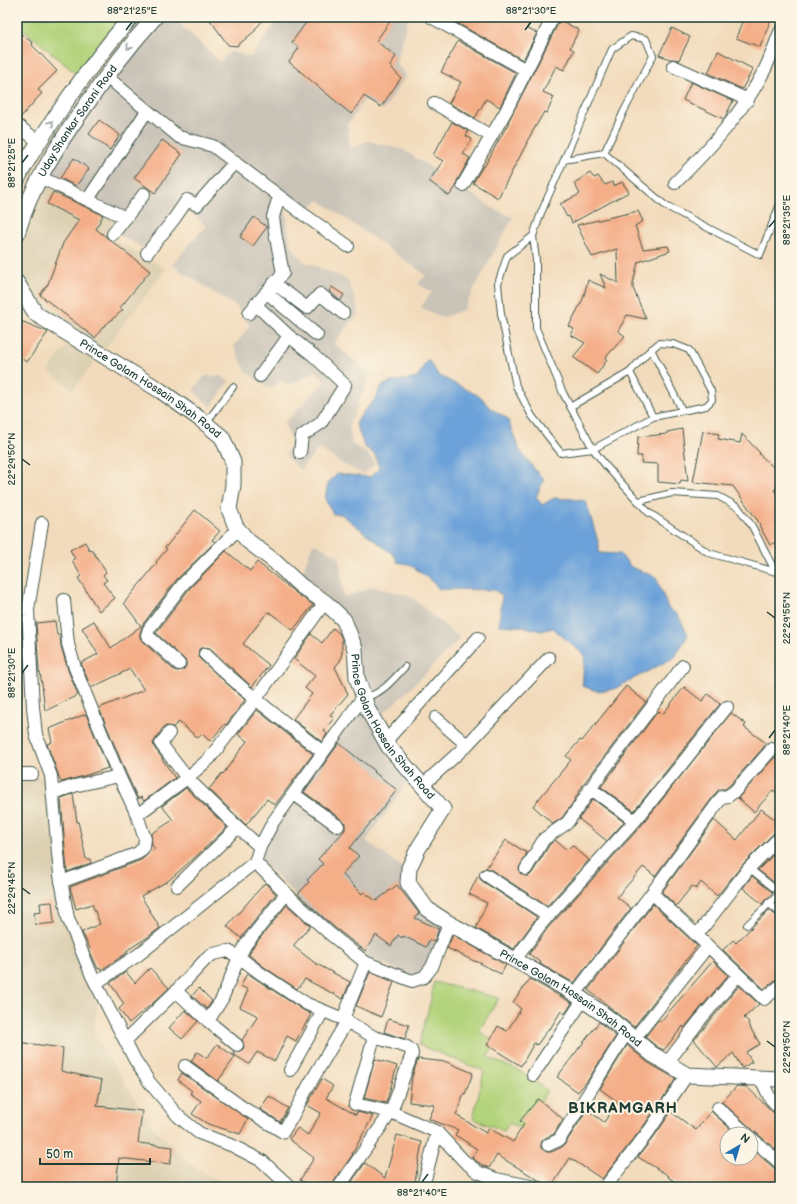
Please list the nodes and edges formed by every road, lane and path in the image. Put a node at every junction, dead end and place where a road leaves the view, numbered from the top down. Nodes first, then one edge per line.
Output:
1 (131, 17) edge
2 (155, 17) edge
3 (431, 17) edge
4 (553, 17) edge
5 (780, 32) edge
6 (673, 66) dead end
7 (526, 70) junction
8 (106, 76) junction
9 (748, 100) junction
10 (434, 103) dead end
11 (147, 111) junction
12 (17, 125) edge
13 (491, 136) junction
14 (39, 142) junction
15 (604, 153) junction
16 (564, 160) junction
17 (235, 162) junction
18 (40, 179) junction
19 (17, 180) edge
20 (675, 183) dead end
21 (463, 185) dead end
22 (144, 194) dead end
23 (279, 196) junction
24 (88, 199) junction
25 (780, 204) edge
26 (126, 218) junction
27 (17, 234) edge
28 (113, 234) dead end
29 (533, 236) junction
30 (348, 246) dead end
31 (147, 253) dead end
32 (17, 283) edge
33 (270, 287) junction
34 (17, 299) edge
35 (36, 314) junction
36 (343, 314) dead end
37 (317, 335) dead end
38 (289, 336) junction
39 (651, 349) junction
40 (630, 372) junction
41 (260, 376) dead end
42 (233, 387) dead end
43 (570, 407) junction
44 (682, 410) junction
45 (653, 417) junction
46 (206, 423) junction
47 (593, 449) junction
48 (300, 453) dead end
49 (639, 501) junction
50 (42, 523) dead end
51 (238, 529) junction
52 (777, 572) edge
53 (64, 600) dead end
54 (325, 602) junction
55 (22, 609) edge
56 (478, 638) dead end
57 (205, 654) dead end
58 (548, 658) dead end
59 (179, 664) dead end
60 (683, 666) dead end
61 (405, 667) dead end
62 (363, 697) junction
63 (256, 700) junction
64 (726, 707) dead end
65 (436, 718) dead end
66 (169, 733) dead end
67 (385, 742) junction
68 (467, 745) junction
69 (772, 749) dead end
70 (323, 752) junction
71 (17, 774) edge
72 (32, 774) dead end
73 (119, 776) junction
74 (187, 778) junction
75 (423, 785) junction
76 (590, 788) junction
77 (53, 793) junction
78 (294, 794) junction
79 (137, 815) junction
80 (635, 821) junction
81 (338, 826) dead end
82 (238, 827) junction
83 (780, 837) edge
84 (260, 847) junction
85 (255, 862) junction
86 (749, 868) junction
87 (526, 869) dead end
88 (486, 875) dead end
89 (62, 882) junction
90 (177, 886) dead end
91 (652, 893) junction
92 (780, 893) edge
93 (286, 894) junction
94 (768, 903) junction
95 (780, 913) edge
96 (549, 916) junction
97 (449, 924) junction
98 (747, 925) dead end
99 (697, 935) junction
100 (708, 946) junction
101 (239, 957) junction
102 (515, 960) junction
103 (366, 962) junction
104 (738, 975) junction
105 (96, 983) junction
106 (780, 986) edge
107 (176, 991) junction
108 (579, 997) junction
109 (322, 1011) junction
110 (345, 1020) junction
111 (208, 1021) junction
112 (374, 1036) junction
113 (631, 1036) junction
114 (126, 1040) junction
115 (237, 1045) dead end
116 (667, 1063) junction
117 (185, 1066) dead end
118 (290, 1070) dead end
119 (533, 1075) dead end
120 (687, 1075) junction
121 (760, 1077) junction
122 (780, 1079) edge
123 (718, 1108) dead end
124 (780, 1109) edge
125 (391, 1112) junction
126 (738, 1126) edge
127 (437, 1132) junction
128 (548, 1145) dead end
129 (759, 1145) edge
130 (780, 1163) edge
131 (290, 1187) edge
132 (339, 1187) edge
133 (423, 1187) edge
134 (535, 1187) edge
135 (605, 1187) edge

14 -> 1 street
2 -> 8 street, Uday Shankar Sarani Road
3 - 7 street
4 - 7 street
5 - 9 street
6 - 9 street
7 - 13 street
8 - 11 street
8 - 18 street, Uday Shankar Sarani Road
9 - 20 street
10 - 13 street
11 - 17 street
11 - 24 street
12 - 14 street
13 - 21 street
14 - 19 street
15 - 16 lane
15 - 16 lane
15 - 25 lane
16 - 29 lane
17 - 23 street
17 - 31 street
18 - 24 street
18 - 27 street, Uday Shankar Sarani Road
22 - 26 street
23 - 30 street
23 - 33 street
24 - 26 street
26 - 28 street
29 - 43 lane
29 - 47 lane
32 - 35 street, Prince Golam Hossain Shah Road
33 - 36 street
33 - 37 street
33 - 38 street
34 - 35 street
35 - 46 street, Prince Golam Hossain Shah Road
38 - 41 street
38 - 48 street
39 - 40 lane
39 - 44 lane
39 - 44 lane
40 - 43 lane
40 - 45 lane
42 - 46 lane
43 - 47 lane
44 - 45 lane
45 - 47 lane
46 - 51 street, Prince Golam Hossain Shah Road
47 - 49 lane
49 - 52 lane
49 - 52 lane
50 - 55 street
51 - 54 street, Prince Golam Hossain Shah Road
51 - 59 street
53 - 73 street
54 - 62 street, Prince Golam Hossain Shah Road
54 - 63 street
55 - 77 street
56 - 67 street
57 - 63 street
58 - 68 street
60 - 76 street
61 - 62 lane
62 - 67 street, Prince Golam Hossain Shah Road
62 - 70 street
63 - 70 street
63 - 74 street
64 - 80 street
65 - 68 street
66 - 74 street
67 - 75 street, Prince Golam Hossain Shah Road
68 - 75 street
69 - 91 street
70 - 78 street
71 - 72 street
73 - 77 street
73 - 79 street
74 - 79 street
74 - 82 street
75 - 97 street, Prince Golam Hossain Shah Road
76 - 80 street
76 - 87 street
77 - 89 street
78 - 81 street
78 - 84 street
79 - 89 street
80 - 96 street
82 - 84 street
82 - 90 street
83 - 86 street
84 - 85 street
85 - 93 street
85 - 105 street
86 - 92 lane
86 - 99 street
88 - 96 street
89 - 105 street
91 - 99 street
91 - 108 street
92 - 94 lane
93 - 101 street
93 - 103 street
94 - 95 lane
94 - 98 lane
96 - 102 street
97 - 102 street, Prince Golam Hossain Shah Road
97 - 103 street
99 - 100 street
100 - 104 street
100 - 113 street
101 - 107 street
101 - 109 street
101 - 111 street
102 - 108 street, Prince Golam Hossain Shah Road
103 - 110 street
104 - 106 street
104 - 116 street
105 - 114 street
107 - 111 street
107 - 114 street
108 - 113 street, Prince Golam Hossain Shah Road
108 - 119 street
109 - 110 street
109 - 118 street
110 - 112 street
110 - 117 street
111 - 115 street
112 - 125 street
112 - 125 street
113 - 116 street, Prince Golam Hossain Shah Road
113 - 128 street
114 - 131 street
116 - 120 street, Prince Golam Hossain Shah Road
120 - 121 street, Prince Golam Hossain Shah Road
120 - 135 street
121 - 122 street, Prince Golam Hossain Shah Road
121 - 124 street
123 - 126 street
125 - 127 street
125 - 132 street
127 - 133 street
127 - 134 street
129 - 130 street

